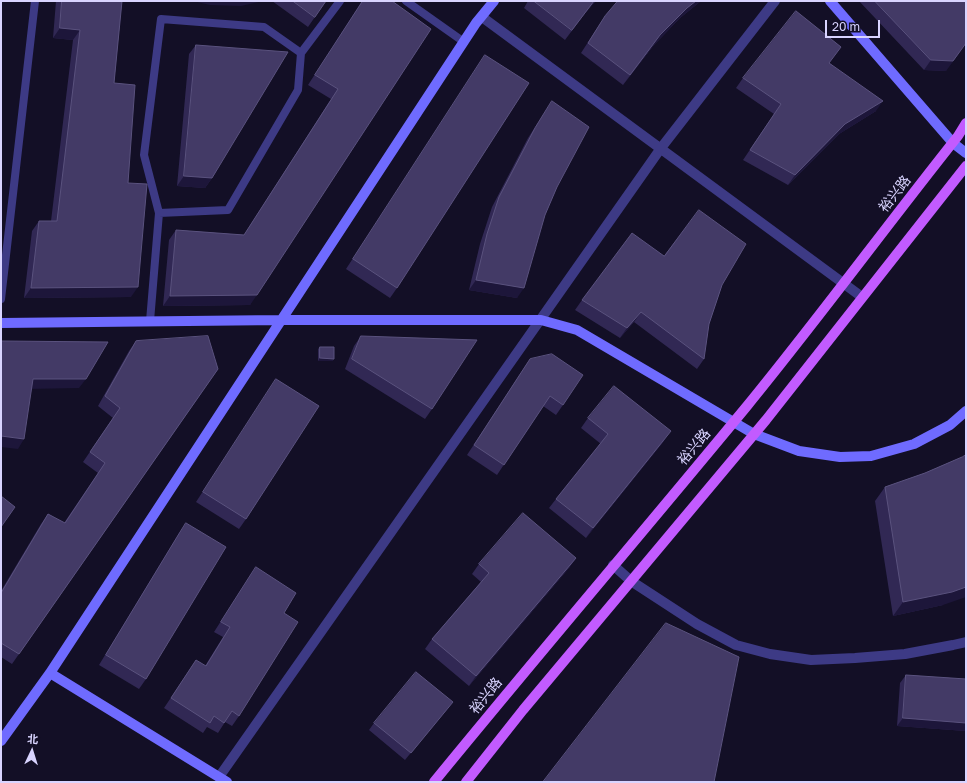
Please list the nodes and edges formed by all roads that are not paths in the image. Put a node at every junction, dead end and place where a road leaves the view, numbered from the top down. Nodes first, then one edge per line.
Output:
1 (35, 1) edge
2 (340, 1) edge
3 (406, 1) edge
4 (494, 1) edge
5 (775, 1) edge
6 (830, 1) edge
7 (482, 17) junction
8 (464, 42) junction
9 (301, 53) junction
10 (966, 123) edge
11 (953, 143) junction
12 (661, 148) junction
13 (966, 153) edge
14 (966, 166) edge
15 (158, 214) junction
16 (843, 284) junction
17 (862, 297) junction
18 (1, 298) edge
19 (281, 320) junction
20 (541, 320) junction
21 (150, 322) junction
22 (1, 323) edge
23 (966, 411) edge
24 (734, 421) junction
25 (754, 434) junction
26 (614, 565) junction
27 (631, 581) junction
28 (966, 642) edge
29 (50, 673) junction
30 (1, 741) edge
31 (223, 779) edge
32 (434, 782) edge
33 (466, 782) edge

1 - 18 lane
2 - 9 lane
3 - 8 lane
4 - 7 street
5 - 12 street
6 - 11 street
7 - 8 street
7 - 12 street
8 - 19 street
9 - 15 lane
9 - 15 lane
10 - 11 main road, 裕兴路
11 - 13 street
11 - 16 main road, 裕兴路
12 - 16 street
12 - 20 street
14 - 17 main road
15 - 21 lane
16 - 17 street
16 - 24 main road, 裕兴路
17 - 25 main road
19 - 20 street
19 - 21 street
19 - 29 street
20 - 24 street
20 - 31 street
21 - 22 street
23 - 25 street
24 - 25 street
24 - 26 main road, 裕兴路
25 - 27 main road
26 - 27 street
26 - 32 main road, 裕兴路
27 - 28 street
27 - 33 main road
29 - 30 street
29 - 31 street

